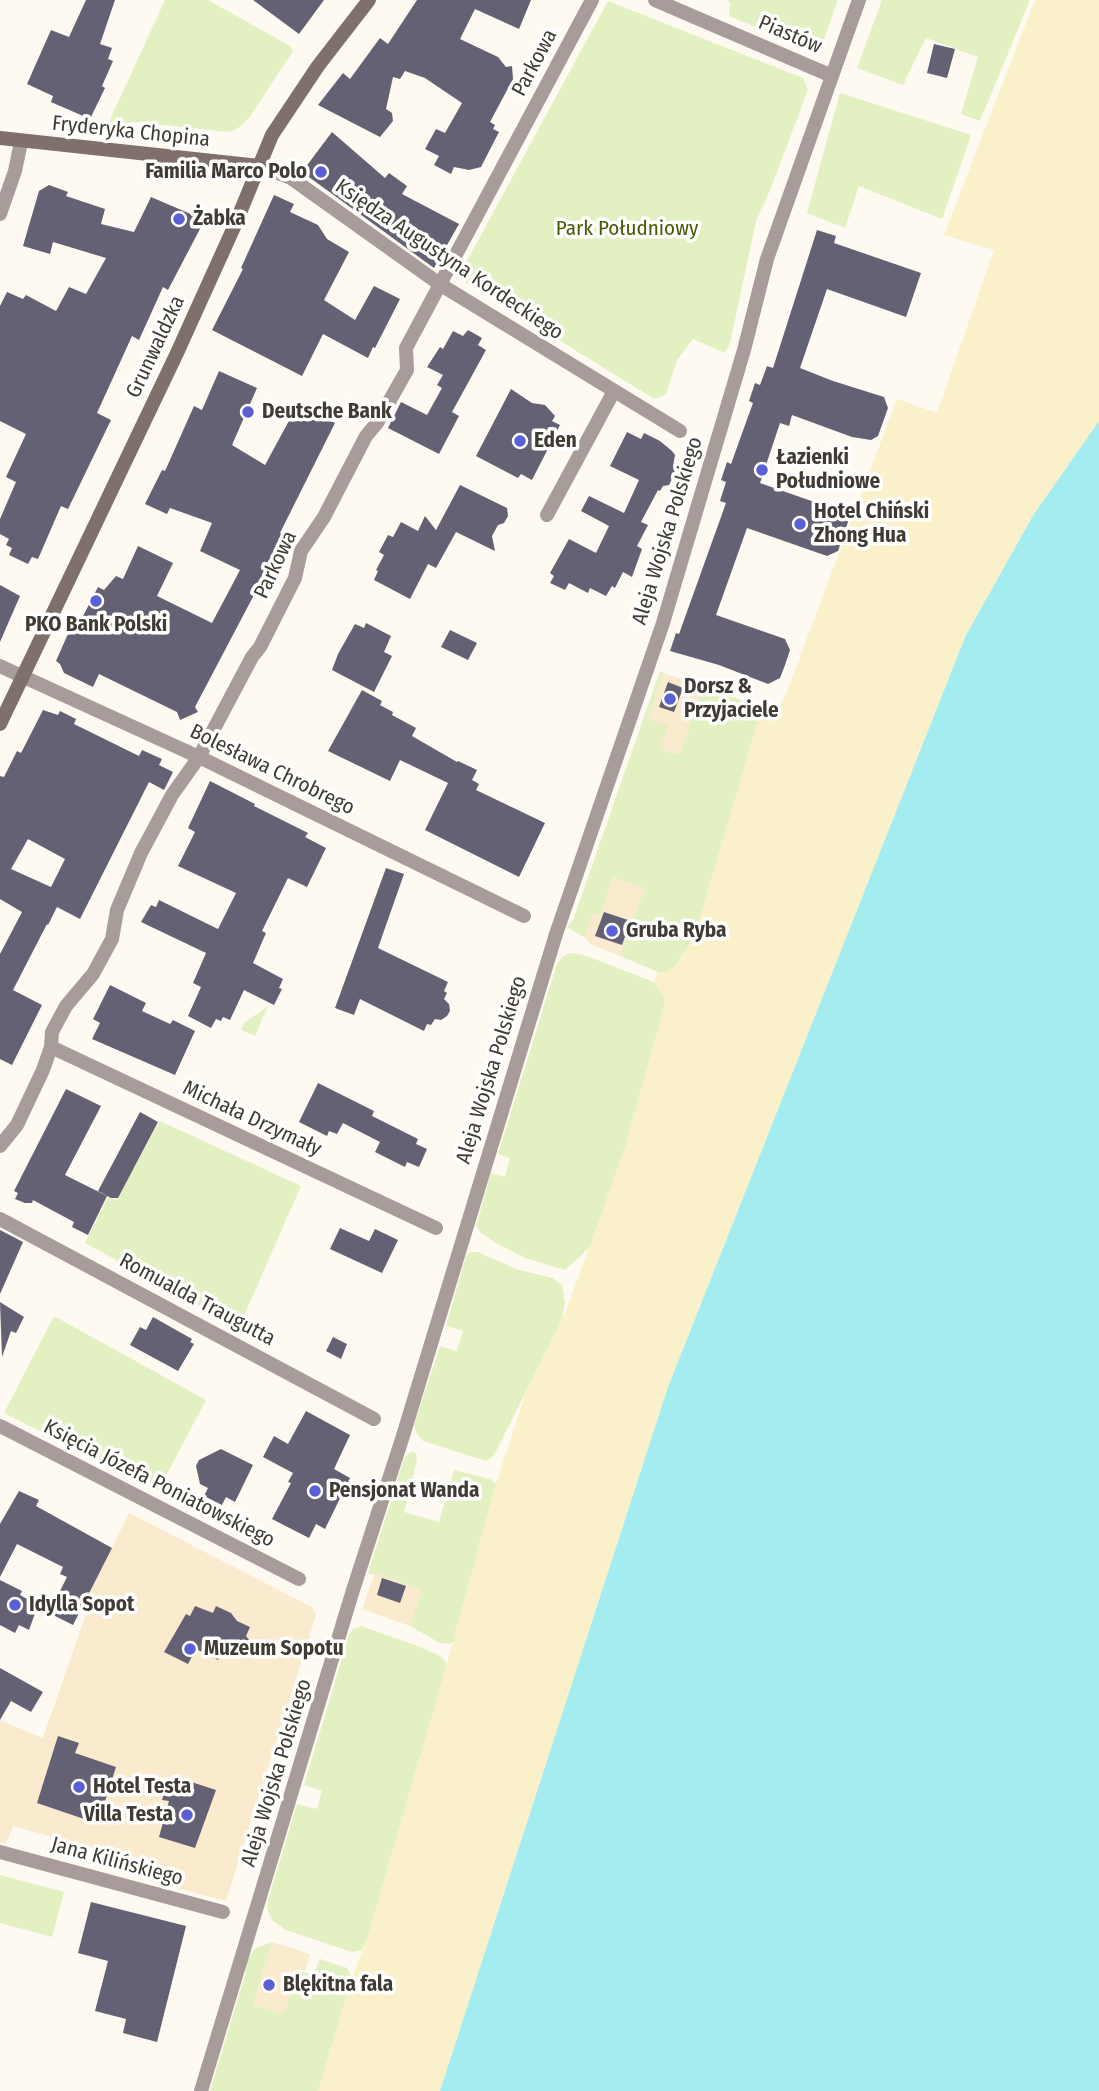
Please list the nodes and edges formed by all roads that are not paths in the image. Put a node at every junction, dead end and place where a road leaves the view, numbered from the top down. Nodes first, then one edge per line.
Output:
1 (369, 0) edge
2 (592, 0) edge
3 (655, 0) edge
4 (859, 0) edge
5 (834, 71) junction
6 (0, 138) edge
7 (21, 142) junction
8 (259, 166) junction
9 (0, 214) edge
10 (440, 285) junction
11 (614, 391) junction
12 (680, 431) dead end
13 (547, 514) dead end
14 (0, 666) edge
15 (22, 677) junction
16 (0, 724) edge
17 (199, 757) junction
18 (524, 916) dead end
19 (51, 1047) junction
20 (0, 1146) edge
21 (0, 1219) edge
22 (436, 1227) dead end
23 (374, 1419) dead end
24 (0, 1426) edge
25 (299, 1579) dead end
26 (0, 1852) edge
27 (223, 1912) dead end
28 (201, 2091) edge

1 - 8 street, Grunwaldzka
2 - 10 street, Parkowa
3 - 5 street, Piastów
4 - 5 street, Aleja Wojska Polskiego
5 - 28 street, Aleja Wojska Polskiego
6 - 7 street, Fryderyka Chopina
7 - 8 street, Fryderyka Chopina
7 - 9 street
8 - 10 street, Księdza Augustyna Kordeckiego
8 - 15 street, Grunwaldzka
10 - 11 street, Księdza Augustyna Kordeckiego
10 - 17 street, Parkowa
11 - 12 street, Księdza Augustyna Kordeckiego
11 - 13 street
14 - 15 street, Bolesława Chrobrego
15 - 16 street, Grunwaldzka
15 - 17 street, Bolesława Chrobrego
17 - 18 street, Bolesława Chrobrego
17 - 19 street, Parkowa
19 - 20 street, Parkowa
19 - 22 street, Michała Drzymały
21 - 23 street, Romualda Traugutta
24 - 25 street, Księcia Józefa Poniatowskiego
26 - 27 street, Jana Kilińskiego

